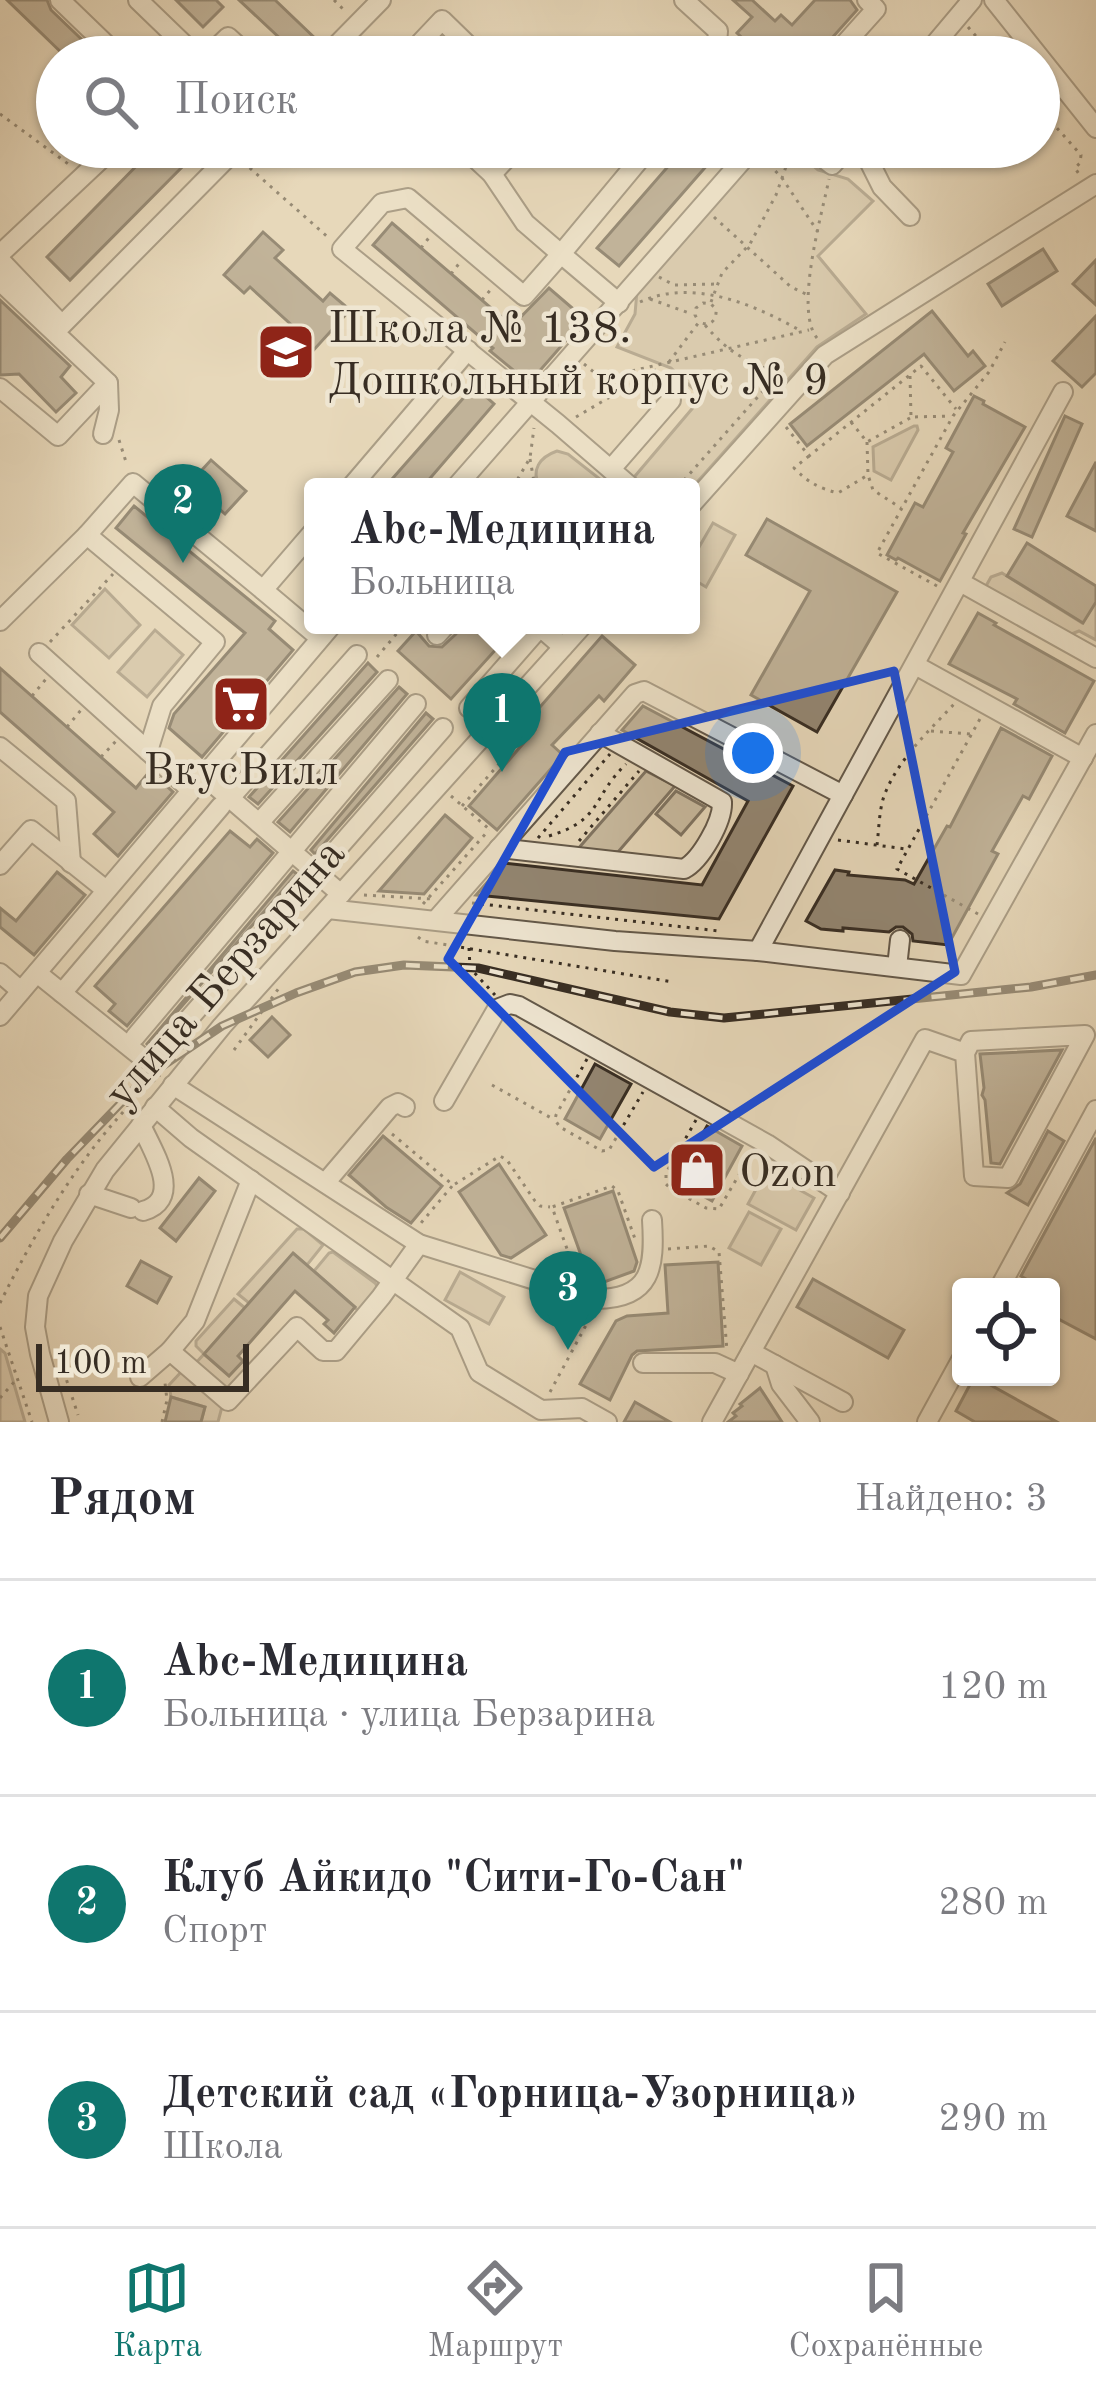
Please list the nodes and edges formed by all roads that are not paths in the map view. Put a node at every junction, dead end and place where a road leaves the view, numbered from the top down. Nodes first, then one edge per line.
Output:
1 (60, 0) edge
2 (138, 0) edge
3 (381, 0) edge
4 (685, 0) edge
5 (866, 0) edge
6 (972, 0) edge
7 (999, 2) edge
8 (97, 36) edge
9 (175, 36) edge
10 (346, 36) edge
11 (427, 36) edge
12 (458, 36) edge
13 (718, 36) edge
14 (852, 36) edge
15 (942, 36) edge
16 (1025, 36) edge
17 (1060, 81) edge
18 (1096, 128) edge
19 (91, 168) edge
20 (210, 168) edge
21 (486, 168) edge
22 (498, 168) edge
23 (632, 168) edge
24 (736, 168) edge
25 (872, 168) edge
26 (492, 174) junction
27 (1092, 187) edge
28 (910, 217) dead end
29 (560, 254) junction
30 (0, 257) edge
31 (0, 280) edge
32 (619, 303) junction
33 (468, 350) junction
34 (108, 383) junction
35 (0, 388) edge
36 (1064, 392) dead end
37 (671, 400) dead end
38 (534, 405) junction
39 (103, 434) dead end
40 (611, 469) junction
41 (359, 478) edge
42 (465, 478) edge
43 (622, 478) edge
44 (700, 495) edge
45 (87, 535) junction
46 (304, 542) edge
47 (957, 588) junction
48 (263, 590) junction
49 (304, 617) edge
50 (0, 621) edge
51 (324, 634) edge
52 (534, 634) edge
53 (549, 634) edge
54 (575, 634) edge
55 (563, 647) junction
56 (39, 652) road end
57 (367, 656) road end
58 (1096, 658) edge
59 (915, 665) junction
60 (388, 680) dead end
61 (416, 704) dead end
62 (469, 708) dead end
63 (442, 728) dead end
64 (600, 733) junction
65 (1096, 734) edge
66 (0, 746) edge
67 (148, 751) junction
68 (1083, 758) junction
69 (197, 783) junction
70 (844, 795) junction
71 (225, 802) junction
72 (260, 823) junction
73 (499, 848) junction
74 (292, 851) junction
75 (71, 863) junction
76 (0, 865) edge
77 (315, 872) junction
78 (106, 890) junction
79 (334, 901) junction
80 (436, 920) junction
81 (900, 940) dead end
82 (758, 951) junction
83 (897, 968) junction
84 (37, 973) junction
85 (0, 974) edge
86 (21, 992) junction
87 (62, 993) junction
88 (0, 1016) edge
89 (135, 1037) dead end
90 (965, 1053) junction
91 (159, 1068) junction
92 (445, 1101) dead end
93 (405, 1107) dead end
94 (155, 1108) junction
95 (1096, 1110) edge
96 (140, 1125) junction
97 (251, 1180) junction
98 (326, 1182) junction
99 (840, 1193) junction
100 (89, 1194) junction
101 (652, 1220) dead end
102 (414, 1241) junction
103 (1005, 1278) edge
104 (394, 1280) junction
105 (170, 1352) junction
106 (752, 1352) junction
107 (643, 1363) dead end
108 (776, 1365) junction
109 (731, 1370) junction
110 (952, 1376) edge
111 (140, 1377) dead end
112 (229, 1401) junction
113 (843, 1402) dead end
114 (68, 1419) edge
115 (223, 1422) edge
116 (607, 1422) edge
117 (712, 1422) edge
118 (810, 1422) edge
119 (927, 1422) edge

1 - 8 street
2 - 9 street
3 - 10 street
4 - 13 street
5 - 14 street
6 - 15 street
7 - 16 street
11 - 12 street
17 - 18 street
19 - 30 street
20 - 30 street
21 - 26 street
22 - 26 street
23 - 29 street
24 - 32 street
25 - 28 street
26 - 29 street
27 - 44 street
29 - 32 street
29 - 33 street
31 - 34 street
32 - 38 street
33 - 38 street
33 - 41 street
34 - 35 street
34 - 39 street
36 - 47 street
37 - 40 street
38 - 40 street
38 - 42 street
40 - 43 street
45 - 48 street
45 - 50 street
45 - 67 street
46 - 48 street
47 - 58 street
47 - 59 street
48 - 49 street
51 - 69 street
52 - 62 street
53 - 55 street
54 - 55 street, улица Берзарина
55 - 79 street, улица Берзарина
56 - 67 street
57 - 71 street
59 - 68 street
59 - 70 street
60 - 72 street
61 - 74 street
63 - 77 street
64 - 70 street
64 - 73 street
64 - 73 street
65 - 68 street
66 - 75 street
67 - 69 street
68 - 83 street
69 - 71 street
69 - 78 street
70 - 82 street
71 - 72 street
71 - 87 street
72 - 74 street
73 - 80 street
74 - 77 street
74 - 89 street
75 - 76 street
75 - 78 street
77 - 79 street
77 - 91 street
78 - 84 street
79 - 80 street
79 - 91 street, улица Берзарина
80 - 82 street
81 - 83 street
82 - 83 street
84 - 86 street
84 - 87 street
85 - 86 street
86 - 88 street
87 - 91 street
90 - 90 street
90 - 99 street
91 - 94 street, улица Берзарина
91 - 98 street
92 - 99 street
93 - 98 street
94 - 96 street, улица Берзарина
94 - 97 street
95 - 103 street
96 - 100 street, улица Берзарина
96 - 100 street
97 - 104 street
97 - 105 street
98 - 102 street
99 - 106 street
100 - 114 street, улица Берзарина
101 - 102 street
102 - 104 street
104 - 112 street
104 - 116 street
105 - 111 street
105 - 112 street
106 - 108 street
106 - 109 street
107 - 109 street
108 - 113 street
108 - 118 street
109 - 117 street
110 - 119 street
112 - 115 street

